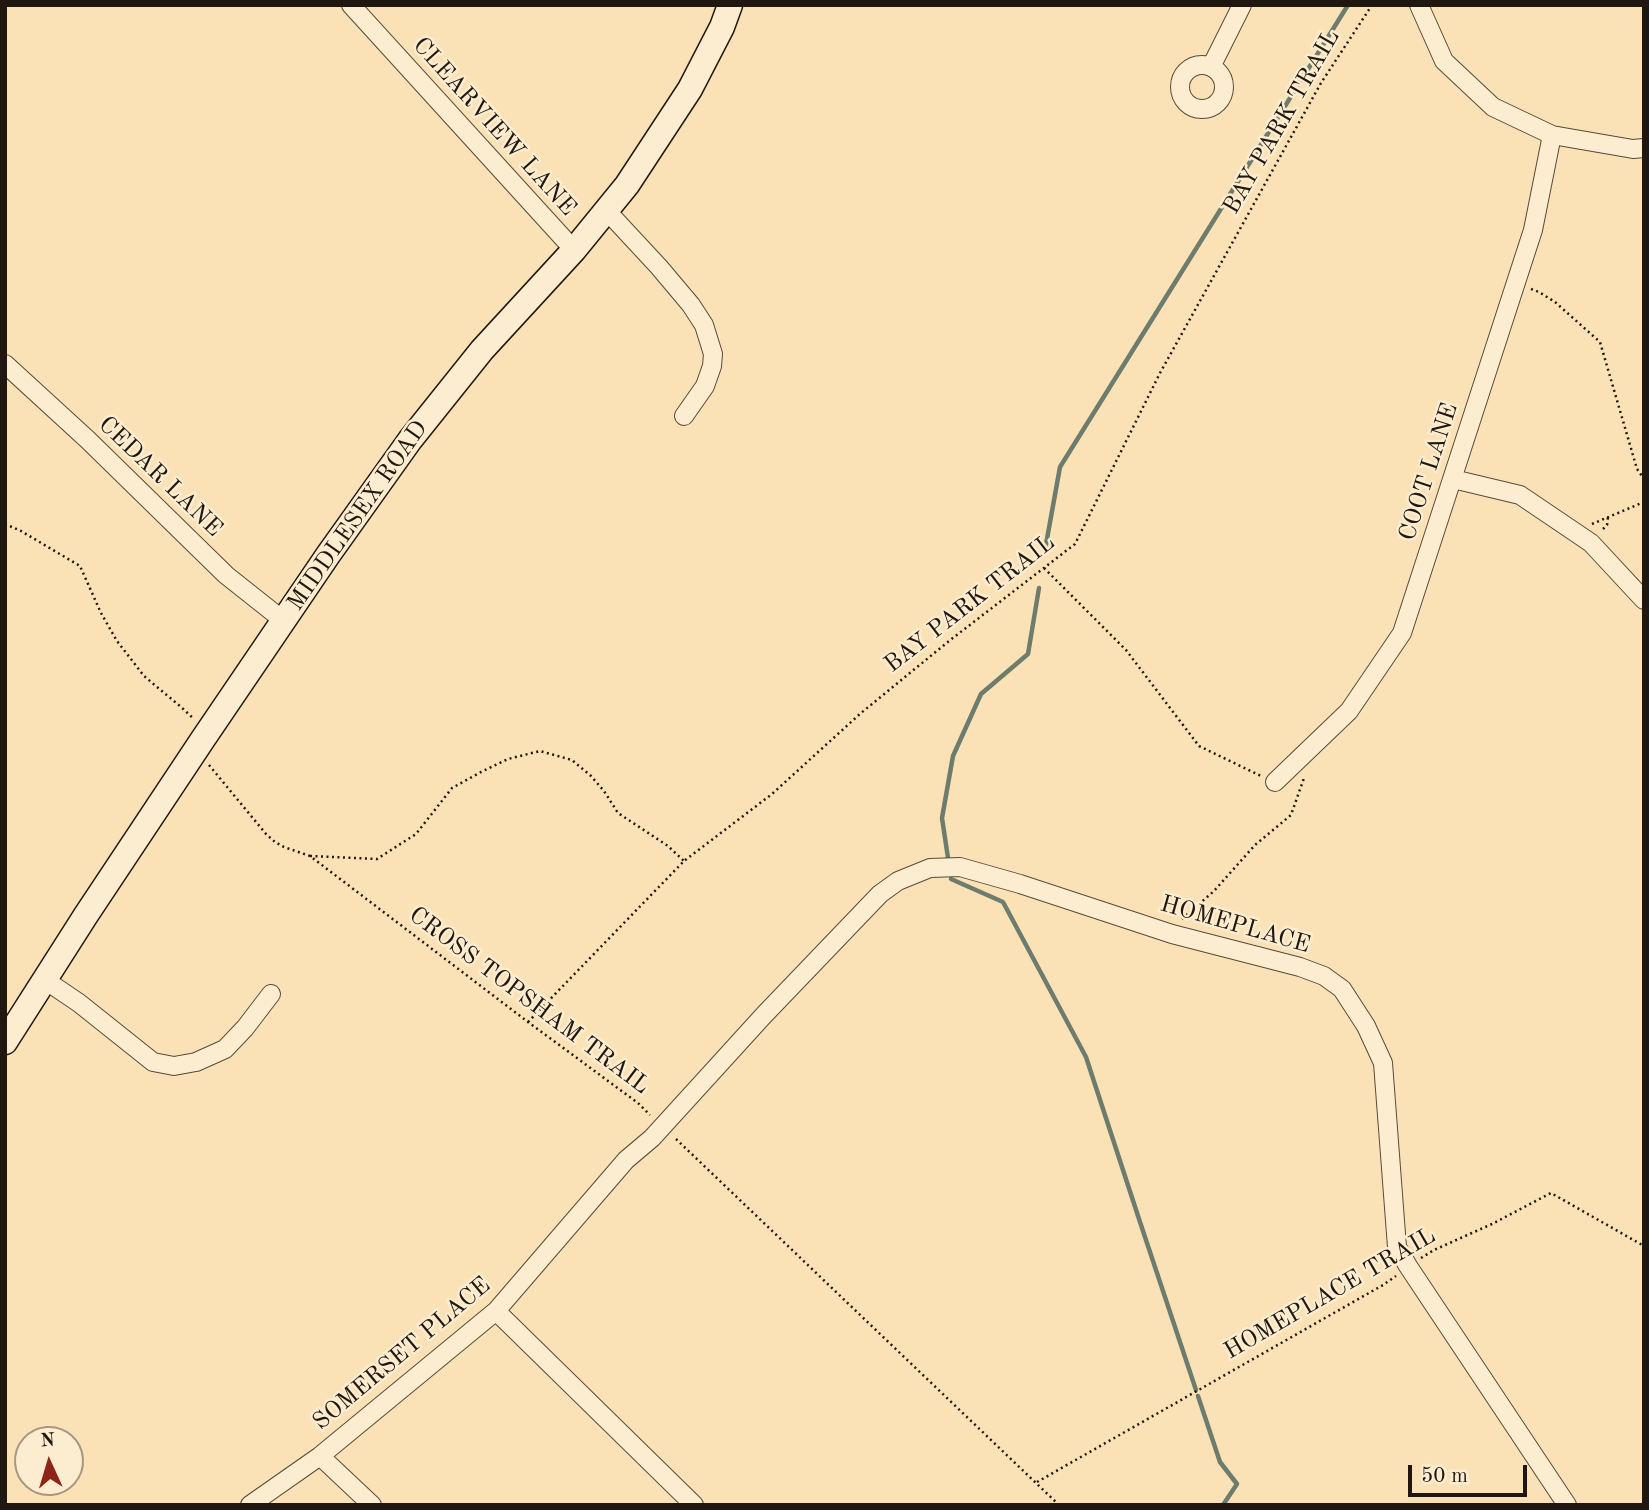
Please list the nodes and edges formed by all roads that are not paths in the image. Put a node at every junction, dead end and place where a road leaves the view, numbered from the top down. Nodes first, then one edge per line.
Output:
1 (351, 5) edge
2 (730, 5) edge
3 (1242, 5) edge
4 (1419, 5) edge
5 (1211, 67) dead end
6 (1552, 135) junction
7 (1644, 148) edge
8 (607, 211) junction
9 (574, 250) junction
10 (5, 364) edge
11 (684, 416) dead end
12 (1453, 480) junction
13 (1644, 600) edge
14 (284, 621) junction
15 (1275, 782) road end
16 (45, 980) junction
17 (271, 993) dead end
18 (5, 1042) edge
19 (626, 1160) joint
20 (496, 1311) junction
21 (320, 1456) junction
22 (250, 1505) edge
23 (372, 1505) edge
24 (694, 1505) edge
25 (1567, 1505) edge

1 - 9 street, CLEARVIEW LANE
2 - 8 main road, MIDDLESEX ROAD
3 - 5 street
4 - 6 street
6 - 7 street
6 - 12 street, COOT LANE
8 - 9 main road, MIDDLESEX ROAD
8 - 11 street
9 - 14 main road, MIDDLESEX ROAD
10 - 14 street, CEDAR LANE
12 - 13 street
12 - 15 street, COOT LANE
14 - 16 main road, MIDDLESEX ROAD
16 - 17 street
16 - 18 main road, MIDDLESEX ROAD
19 - 20 street, SOMERSET PLACE
19 - 25 street, HOMEPLACE
20 - 21 street, SOMERSET PLACE
20 - 24 street
21 - 22 street, SOMERSET PLACE
21 - 23 street

